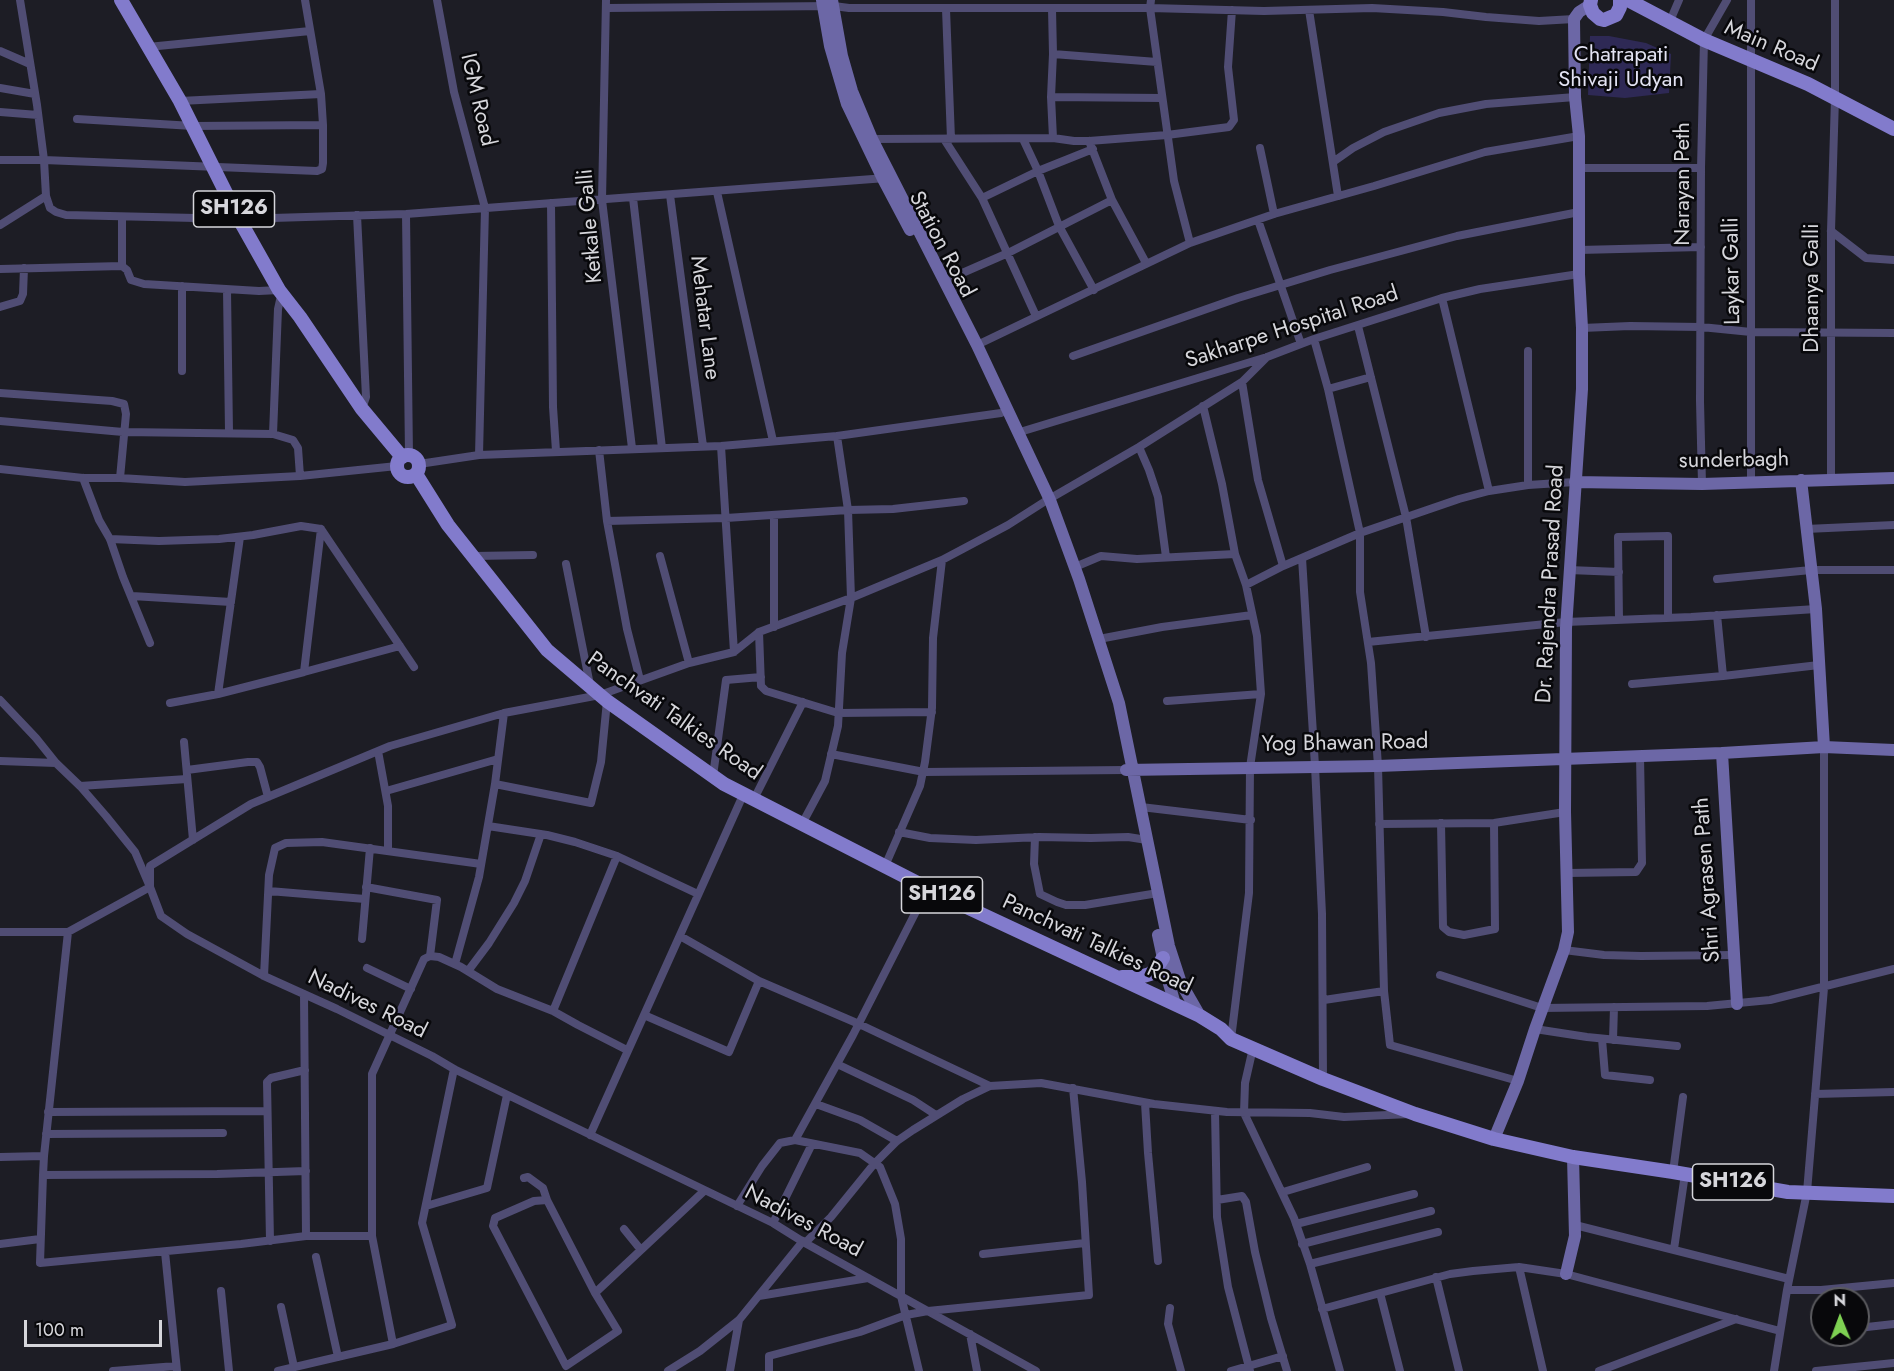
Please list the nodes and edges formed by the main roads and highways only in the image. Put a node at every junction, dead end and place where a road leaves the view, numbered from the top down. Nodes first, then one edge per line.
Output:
1 (120, 0) edge
2 (1627, 1) edge
3 (828, 3) edge
4 (1591, 3) edge
5 (1894, 129) edge
6 (888, 178) junction
7 (1004, 411) junction
8 (1894, 478) edge
9 (1801, 480) junction
10 (1575, 482) junction
11 (1047, 501) junction
12 (1824, 747) junction
13 (1894, 750) edge
14 (1722, 753) junction
15 (1565, 759) junction
16 (1129, 770) junction
17 (1143, 839) junction
18 (1154, 894) junction
19 (1163, 958) junction
20 (1116, 976) junction
21 (1175, 1004) junction
22 (1737, 1004) road end
23 (1200, 1016) junction
24 (1494, 1139) junction
25 (1573, 1157) junction
26 (1894, 1196) edge
27 (1566, 1274) road end

1 - 20 main road, Panchvati Talkies Road / SH126
2 - 4 main road
2 - 5 main road, Main Road
3 - 6 main road, Station Road
3 - 6 main road, Station Road
4 - 10 main road, Dr. Rajendra Prasad Road
6 - 7 main road, Station Road
6 - 7 main road, Station Road
7 - 11 main road, Station Road
7 - 11 main road, Station Road
8 - 9 main road, sunderbagh
9 - 10 main road, sunderbagh
9 - 12 main road
10 - 15 main road, Dr. Rajendra Prasad Road
11 - 16 main road
11 - 16 main road
12 - 13 main road, Yog Bhawan Road
12 - 14 main road, Yog Bhawan Road
14 - 15 main road, Yog Bhawan Road
14 - 22 main road, Shri Agrasen Path
15 - 16 main road, Yog Bhawan Road
15 - 24 main road, Dr. Rajendra Prasad Road
16 - 17 main road
16 - 17 main road
17 - 18 main road
18 - 19 main road
18 - 23 main road
19 - 20 main road
19 - 21 main road
20 - 21 main road, Panchvati Talkies Road / SH126
21 - 23 main road, Panchvati Talkies Road / SH126
23 - 24 main road, Panchvati Talkies Road / SH126
24 - 25 main road, Panchvati Talkies Road / SH126
25 - 26 main road, SH126
25 - 27 main road

